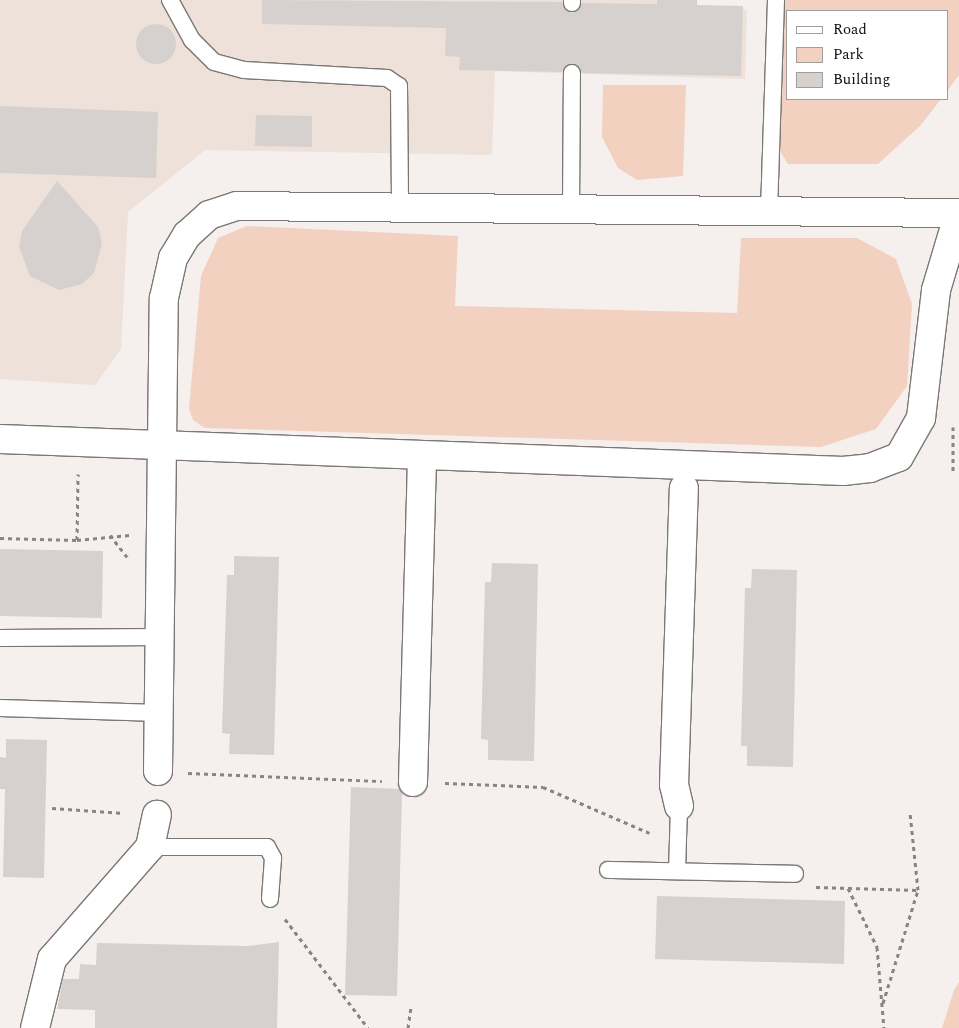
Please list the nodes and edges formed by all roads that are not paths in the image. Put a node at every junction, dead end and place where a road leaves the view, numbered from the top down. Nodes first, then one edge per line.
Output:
1 (170, 0) edge
2 (776, 0) edge
3 (572, 73) dead end
4 (400, 208) junction
5 (571, 209) junction
6 (768, 211) junction
7 (959, 213) edge
8 (0, 439) edge
9 (165, 447) junction
10 (422, 456) junction
11 (682, 477) junction
12 (161, 636) junction
13 (0, 638) edge
14 (0, 708) edge
15 (160, 713) junction
16 (158, 771) road end
17 (413, 782) road end
18 (679, 806) joint
19 (157, 815) road end
20 (150, 847) junction
21 (608, 870) dead end
22 (677, 871) junction
23 (795, 874) dead end
24 (270, 899) road end
25 (35, 1028) edge

1 - 4 lane
2 - 6 lane
3 - 5 lane
4 - 5 street
4 - 9 street
5 - 6 street
6 - 7 street
7 - 11 street
8 - 9 street
9 - 10 street
9 - 12 street
10 - 11 street
10 - 17 street
11 - 18 street
12 - 13 lane
12 - 15 street
14 - 15 lane
15 - 16 street
18 - 22 lane
19 - 20 street
20 - 24 lane
20 - 25 street
21 - 22 lane
22 - 23 lane

